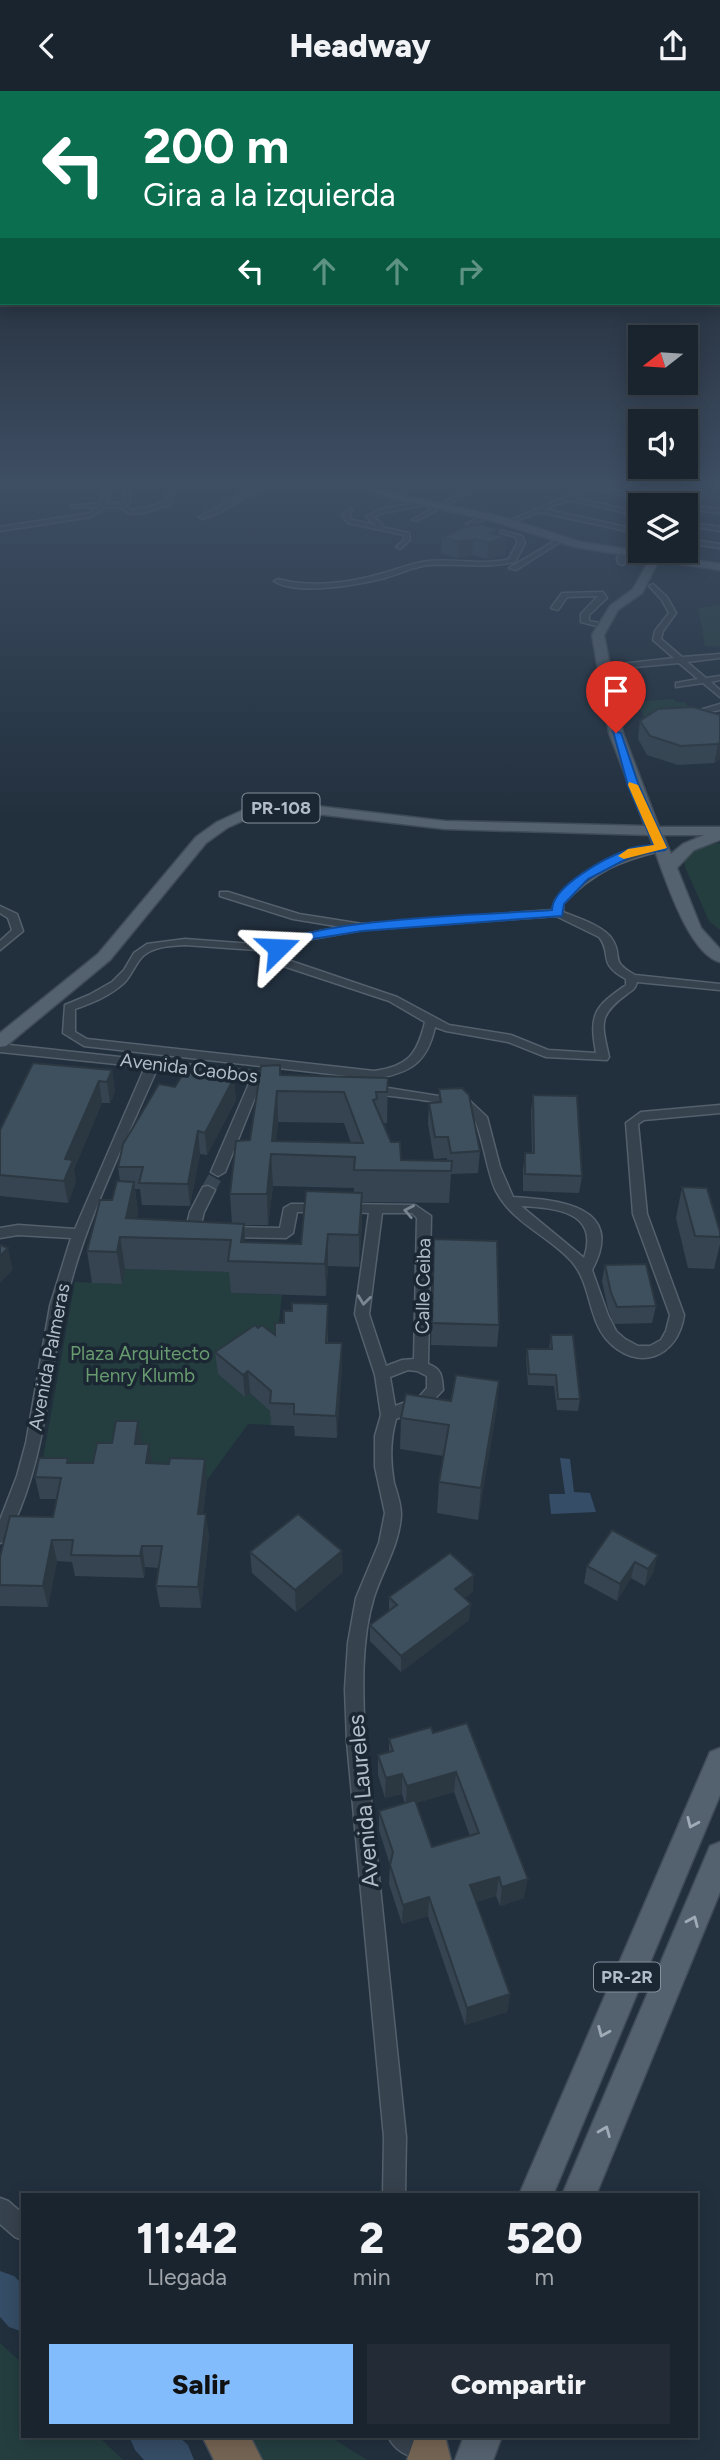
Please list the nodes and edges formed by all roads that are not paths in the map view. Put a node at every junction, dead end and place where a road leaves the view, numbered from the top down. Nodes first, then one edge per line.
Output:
1 (562, 598) edge
2 (603, 598) edge
3 (642, 598) edge
4 (663, 598) edge
5 (555, 608) dead end
6 (601, 626) junction
7 (720, 656) edge
8 (680, 660) junction
9 (603, 669) junction
10 (720, 678) edge
11 (704, 680) junction
12 (679, 685) dead end
13 (720, 694) edge
14 (720, 707) edge
15 (704, 710) edge
16 (639, 798) junction
17 (654, 831) junction
18 (712, 831) edge
19 (720, 837) edge
20 (661, 848) junction
21 (670, 867) junction
22 (224, 894) dead end
23 (685, 904) junction
24 (0, 909) edge
25 (558, 913) junction
26 (362, 927) junction
27 (720, 942) edge
28 (0, 947) edge
29 (278, 949) junction
30 (720, 957) edge
31 (632, 978) junction
32 (720, 986) edge
33 (431, 1021) junction
34 (0, 1042) edge
35 (0, 1048) edge
36 (153, 1063) junction
37 (258, 1076) junction
38 (720, 1109) edge
39 (218, 1172) tunnel mouth
40 (208, 1190) tunnel mouth
41 (509, 1201) junction
42 (376, 1208) junction
43 (0, 1233) edge
44 (81, 1234) junction
45 (585, 1270) junction
46 (421, 1365) junction
47 (382, 1375) junction
48 (389, 1415) junction
49 (0, 1536) edge
50 (719, 1763) edge
51 (720, 1856) edge
52 (394, 2193) edge
53 (537, 2193) edge
54 (580, 2193) edge
55 (0, 2209) edge
56 (21, 2227) edge
57 (225, 2438) edge
58 (482, 2438) edge
59 (240, 2460) edge
60 (474, 2460) edge

1 - 5 street
2 - 6 street
3 - 6 main road
4 - 8 street
6 - 9 main road
7 - 8 street
8 - 9 street
8 - 11 street
9 - 16 main road
10 - 11 street
11 - 12 street
11 - 13 street
14 - 15 street
16 - 17 main road
16 - 18 main road
17 - 18 main road, PR-108
17 - 20 main road
17 - 34 main road, PR-108
19 - 21 main road
20 - 21 main road
20 - 25 street
21 - 23 main road
22 - 26 street
23 - 27 main road
23 - 30 main road
24 - 28 street
25 - 26 street
25 - 31 street
26 - 29 street
29 - 33 street
29 - 33 street
31 - 32 street
31 - 33 street
35 - 36 street, Avenida Caobos
36 - 37 street, Avenida Caobos
36 - 44 street, Avenida Palmeras
37 - 39 street
37 - 41 street, Avenida Caobos
38 - 45 street, Avenida Caobos
40 - 42 street, Calle Ceiba
41 - 45 street, Avenida Caobos
41 - 45 street
46 -> 42 street, Calle Ceiba
42 -> 47 street
43 - 44 street
44 - 49 street, Avenida Palmeras
46 - 47 street
46 - 48 street
47 - 48 street, Avenida Laureles
48 - 52 street, Avenida Laureles
50 -> 53 main road, PR-2R
54 -> 51 main road, PR-2R
55 - 56 street
57 - 59 highway
58 - 60 main road

